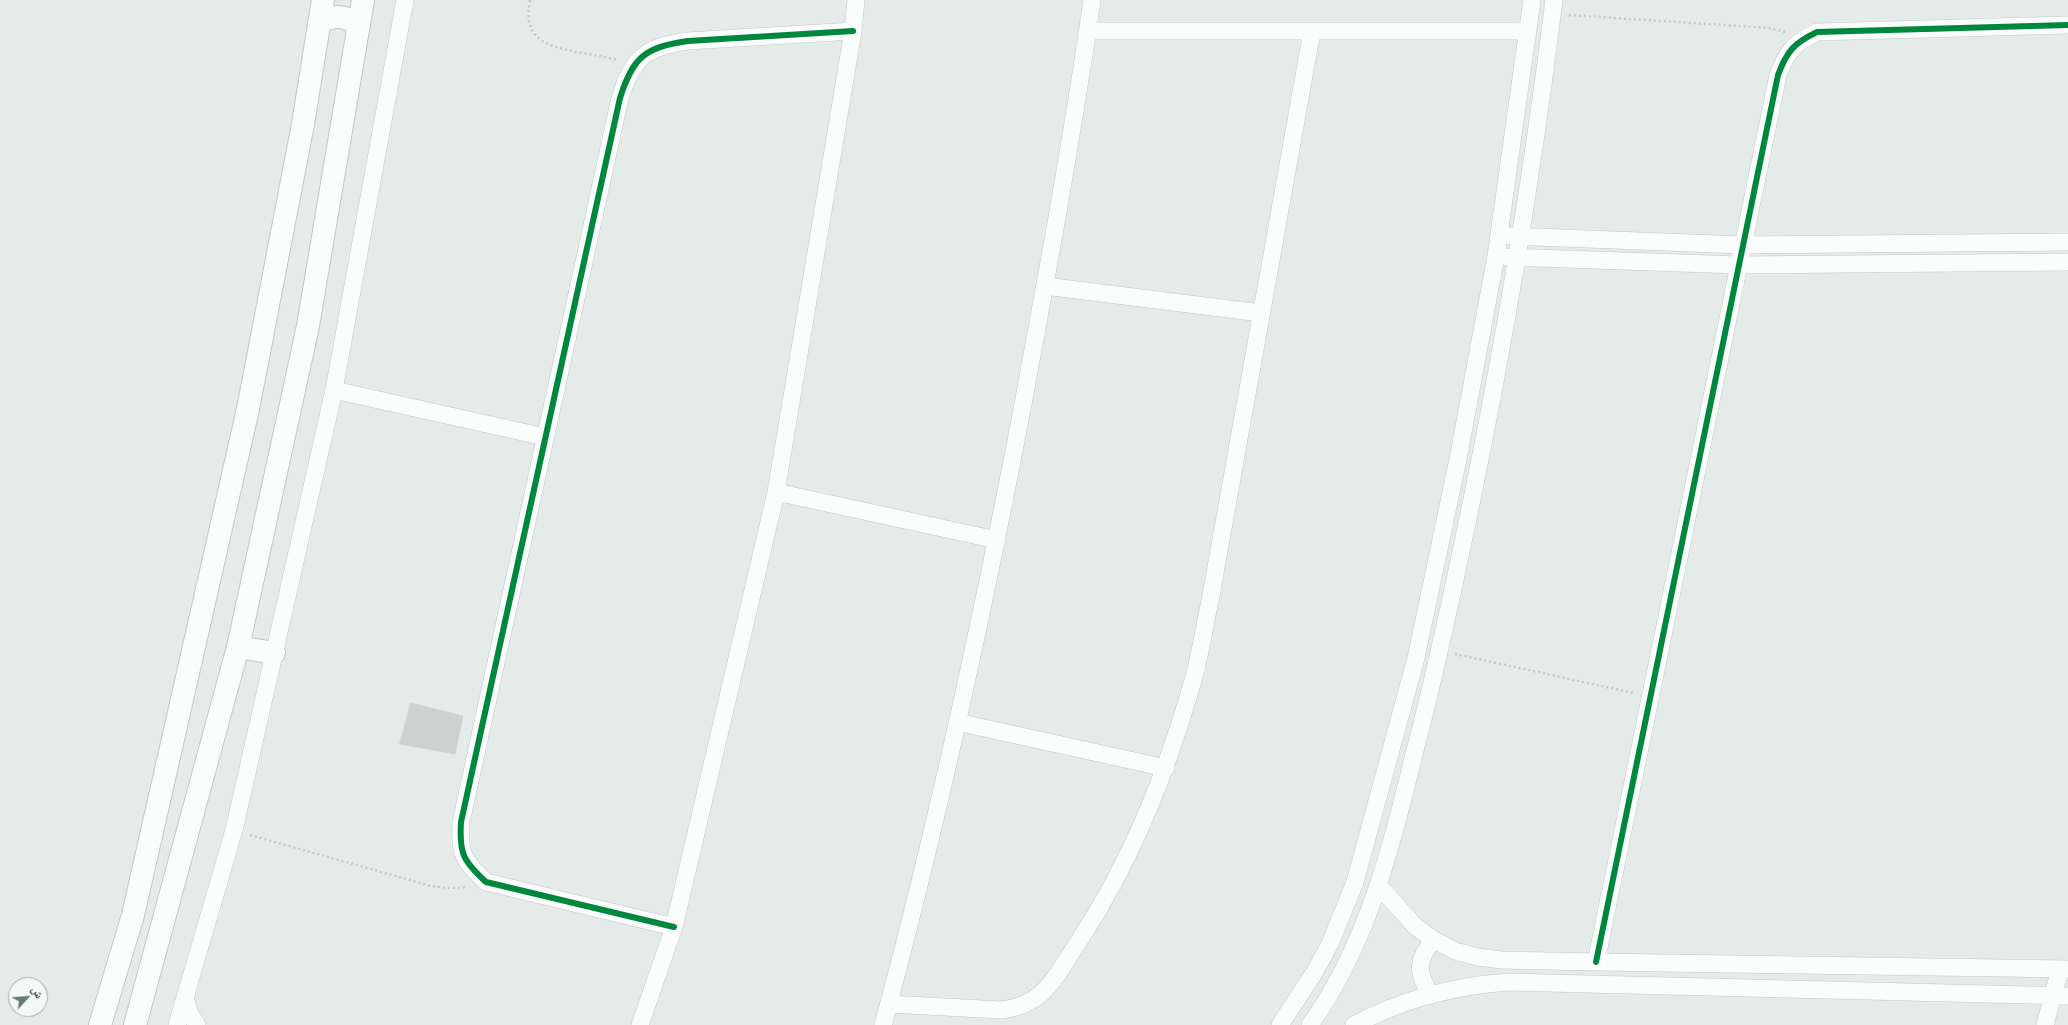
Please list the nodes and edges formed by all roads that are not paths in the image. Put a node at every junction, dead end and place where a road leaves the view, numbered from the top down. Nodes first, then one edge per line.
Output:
1 (322, 0) edge
2 (364, 0) edge
3 (405, 0) edge
4 (856, 0) edge
5 (1092, 0) edge
6 (1532, 0) edge
7 (1554, 7) edge
8 (319, 22) junction
9 (2068, 25) edge
10 (359, 26) junction
11 (1528, 30) junction
12 (853, 31) junction
13 (1088, 31) junction
14 (1312, 31) junction
15 (1499, 236) junction
16 (1522, 237) junction
17 (2068, 242) edge
18 (1742, 245) junction
19 (1496, 256) junction
20 (1518, 257) junction
21 (2068, 262) edge
22 (1738, 265) junction
23 (1045, 286) junction
24 (1261, 313) junction
25 (334, 390) junction
26 (545, 437) junction
27 (776, 492) junction
28 (997, 540) junction
29 (238, 647) junction
30 (274, 653) junction
31 (957, 722) junction
32 (1166, 768) junction
33 (1379, 886) junction
34 (674, 927) junction
35 (1434, 940) junction
36 (1596, 962) junction
37 (2064, 969) edge
38 (1431, 994) junction
39 (2060, 996) edge
40 (185, 998) junction
41 (889, 1004) junction
42 (100, 1025) edge
43 (135, 1025) edge
44 (177, 1025) edge
45 (197, 1025) edge
46 (640, 1025) edge
47 (883, 1025) edge
48 (1280, 1025) edge
49 (1310, 1025) edge
50 (1354, 1025) edge
51 (2045, 1025) edge

1 - 8 street
2 - 10 street
3 - 25 street
4 - 12 street
5 - 13 street
6 - 11 street
7 - 16 street
8 - 10 street
8 - 42 street
9 - 18 street
10 - 29 street
11 - 14 street
11 - 15 street
12 - 26 street
12 - 27 street
13 - 14 street
13 - 23 street
14 - 24 street
15 - 16 street
15 - 19 street
16 - 18 street
16 - 20 street
17 - 18 street
18 - 22 street
19 - 20 street
19 - 48 street
20 - 22 street
20 - 33 street
21 - 22 street
22 - 36 street
23 - 24 street
23 - 28 street
24 - 32 street
25 - 26 street
25 - 30 street
26 - 34 street
27 - 28 street
27 - 34 street
28 - 31 street
29 - 30 street
29 - 43 street
30 - 40 street
31 - 32 street
31 - 41 street
32 - 41 street
33 - 35 street
33 - 49 street
34 - 46 street
35 - 36 street
35 - 38 street
36 - 37 street
37 - 39 street
38 - 39 street
38 - 50 street
39 - 51 street
40 - 44 street
40 - 45 street
41 - 47 street

